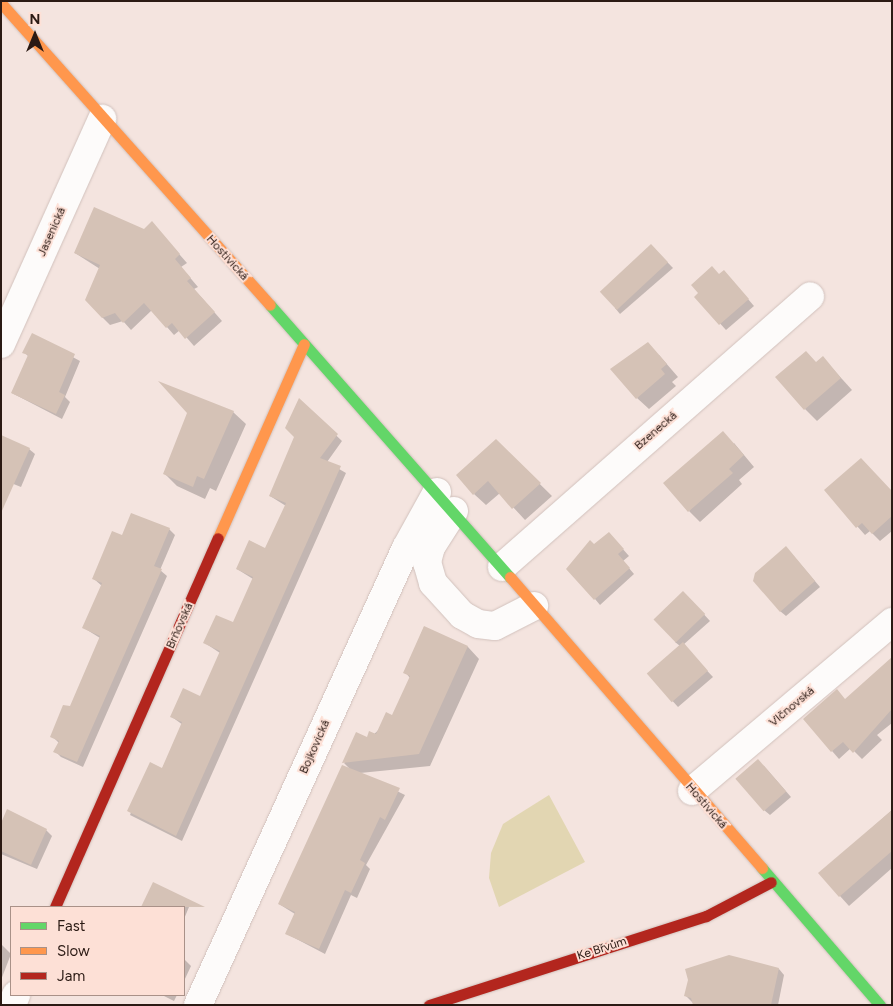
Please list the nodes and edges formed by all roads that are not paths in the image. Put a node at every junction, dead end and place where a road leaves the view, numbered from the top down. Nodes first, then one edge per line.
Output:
1 (1, 3) edge
2 (102, 119) junction
3 (810, 296) dead end
4 (1, 344) edge
5 (304, 344) junction
6 (445, 502) junction
7 (502, 567) junction
8 (534, 606) junction
9 (892, 622) edge
10 (692, 791) junction
11 (771, 882) junction
12 (55, 906) edge
13 (892, 1002) edge
14 (198, 1005) edge
15 (429, 1005) edge
16 (880, 1005) edge
17 (885, 1005) edge

1 - 2 street, Hostivická
2 - 4 street, Jasenická
2 - 5 street, Hostivická
3 - 7 street, Bzenecká
5 - 6 street, Hostivická
5 - 12 street, Brňovská
6 - 7 street, Hostivická
6 - 8 street
6 - 14 street, Bojkovická
7 - 8 street, Hostivická
8 - 10 street, Hostivická
9 - 10 street, Vlčnovská
10 - 11 street, Hostivická
11 - 15 street, Ke Břvům
11 - 16 street, Hostivická
13 - 17 street

